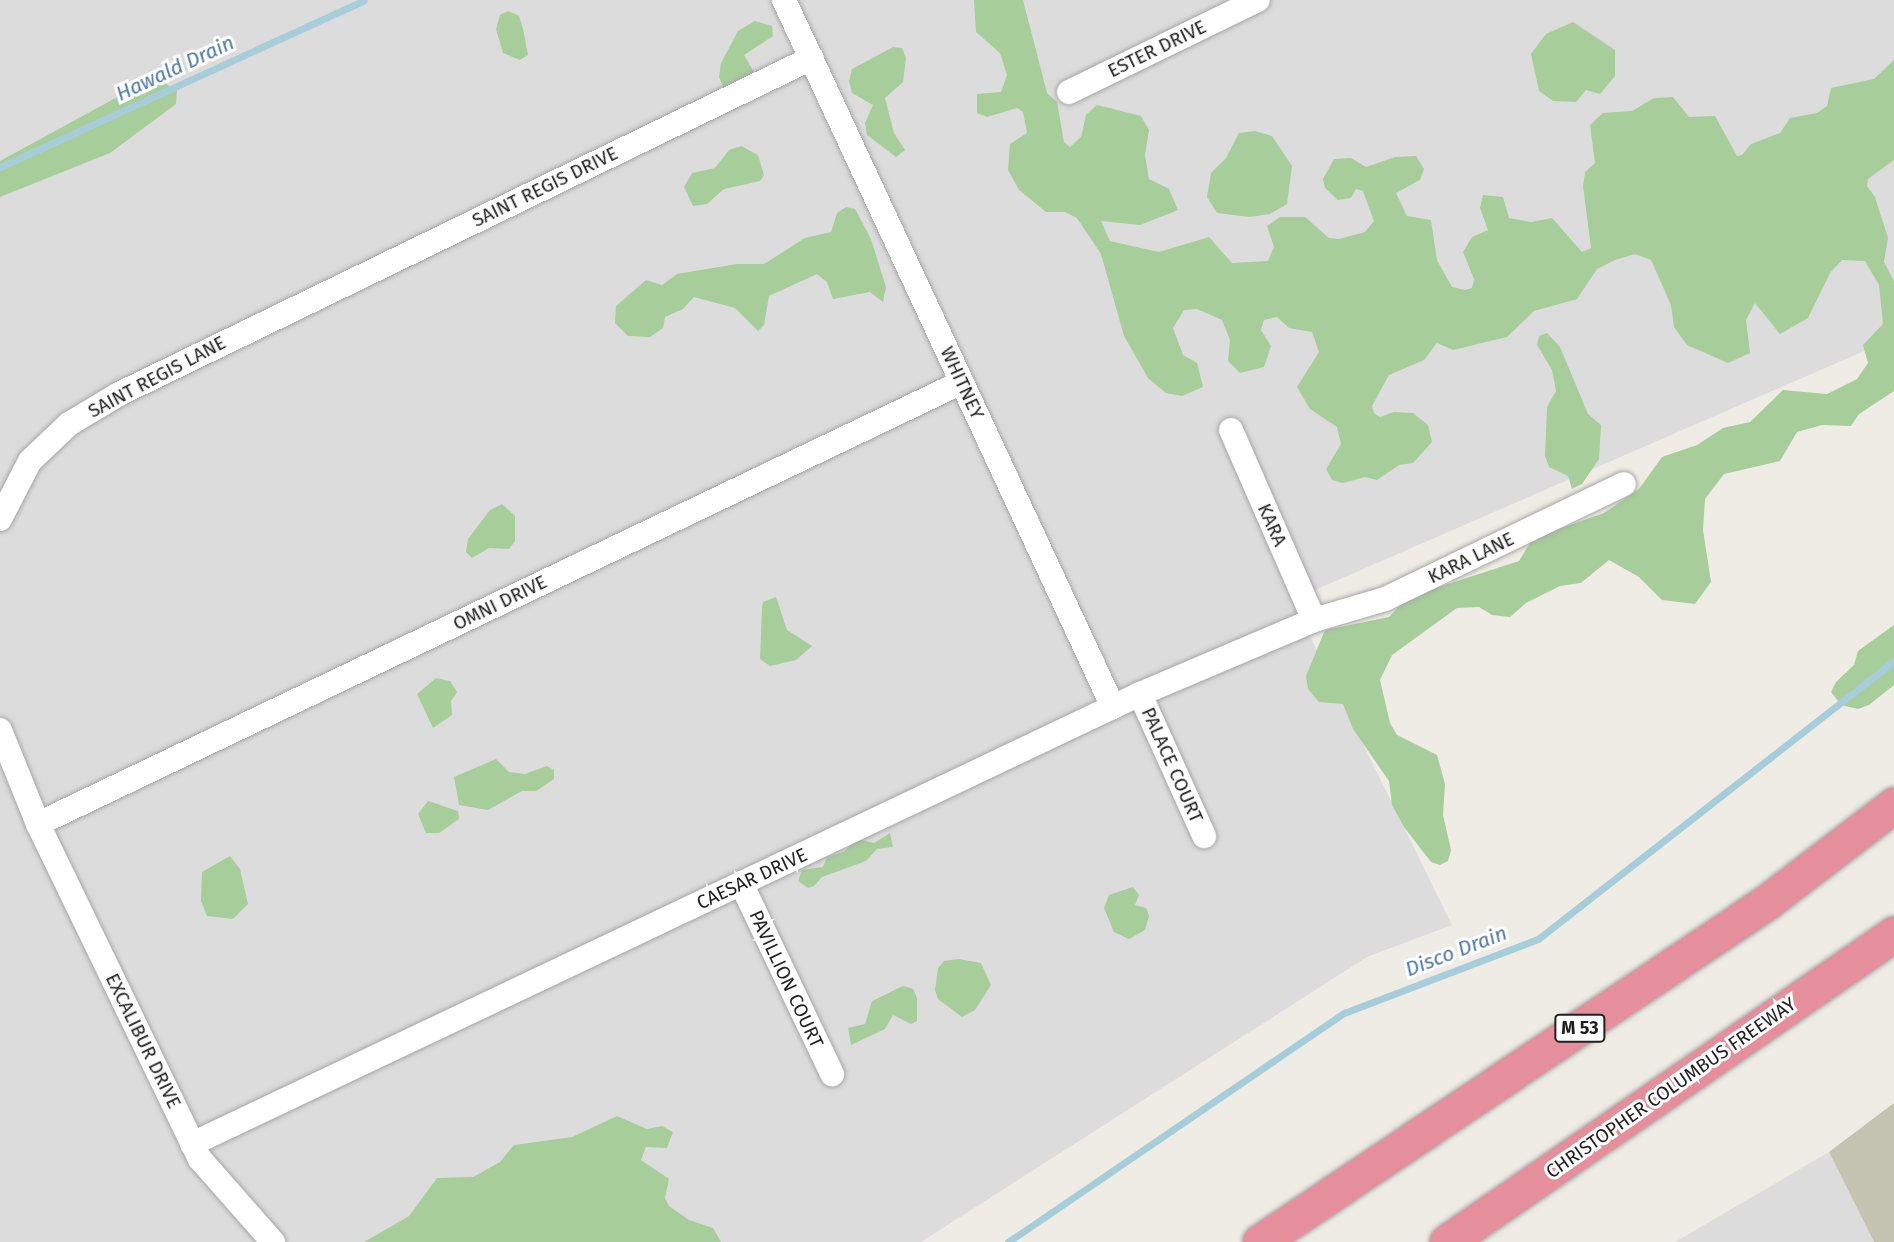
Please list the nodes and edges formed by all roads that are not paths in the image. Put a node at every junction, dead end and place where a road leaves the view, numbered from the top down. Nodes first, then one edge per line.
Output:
1 (784, 0) edge
2 (1258, 0) edge
3 (811, 58) junction
4 (1069, 92) dead end
5 (278, 316) joint
6 (962, 382) junction
7 (1231, 430) dead end
8 (1624, 484) dead end
9 (0, 519) edge
10 (1314, 620) junction
11 (1139, 694) junction
12 (1113, 707) junction
13 (0, 730) edge
14 (1894, 805) edge
15 (37, 824) junction
16 (1204, 836) dead end
17 (741, 883) junction
18 (1894, 934) edge
19 (831, 1074) dead end
20 (192, 1144) junction
21 (274, 1242) edge
22 (1260, 1242) edge
23 (1447, 1242) edge

1 - 3 street, WHITNEY
2 - 4 street, ESTER DRIVE
3 - 5 street, SAINT REGIS DRIVE
3 - 6 street, WHITNEY
5 - 9 street, SAINT REGIS LANE
6 - 12 street, WHITNEY
6 - 15 street, OMNI DRIVE
7 - 10 street, KARA
8 - 10 street, KARA LANE
10 - 11 street, CAESAR DRIVE
11 - 12 street, CAESAR DRIVE
11 - 16 street, PALACE COURT
12 - 17 street, CAESAR DRIVE
13 - 15 street
14 - 22 highway, M 53
15 - 20 street, EXCALIBUR DRIVE
17 - 19 street, PAVILLION COURT
17 - 20 street, CAESAR DRIVE
18 - 23 highway, CHRISTOPHER COLUMBUS FREEWAY
20 - 21 street, EXCALIBUR DRIVE

